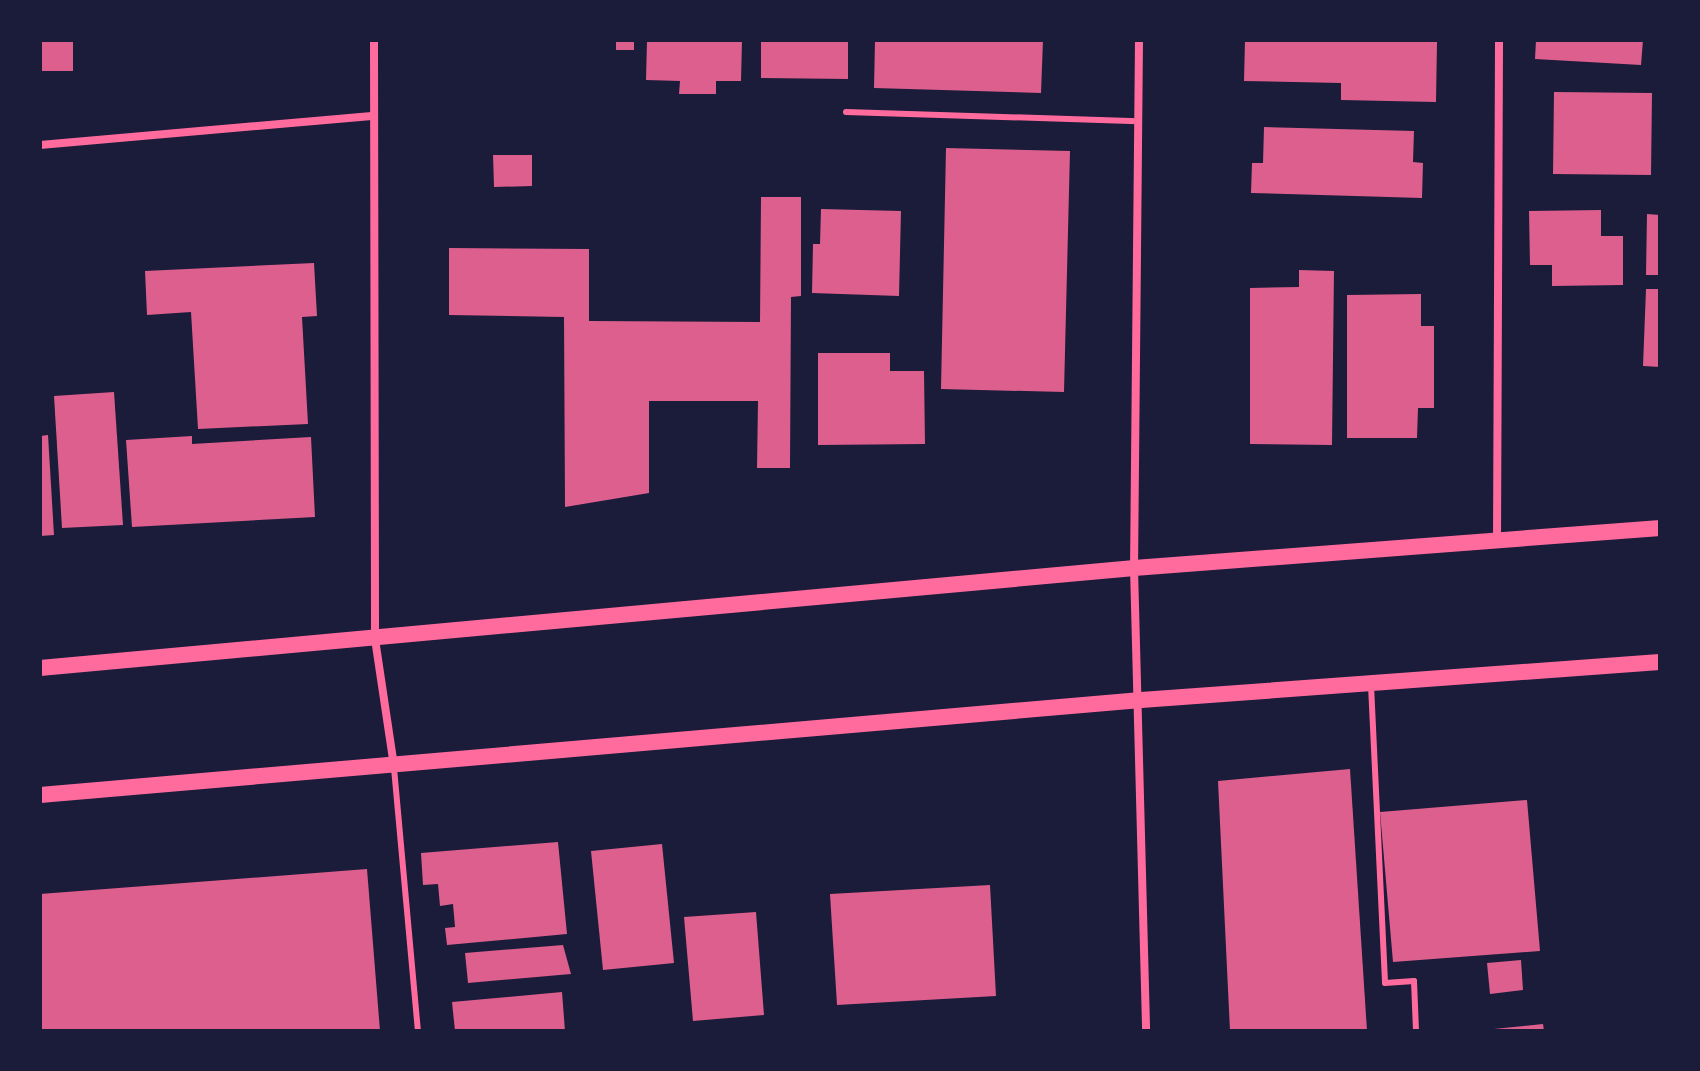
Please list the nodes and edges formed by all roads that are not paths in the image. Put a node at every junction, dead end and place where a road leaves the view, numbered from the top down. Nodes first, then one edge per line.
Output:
1 (374, 40) edge
2 (1139, 40) edge
3 (1499, 40) edge
4 (846, 112) dead end
5 (372, 116) junction
6 (1138, 121) junction
7 (40, 145) edge
8 (1660, 528) edge
9 (1497, 544) junction
10 (1134, 568) junction
11 (375, 639) junction
12 (1660, 662) edge
13 (40, 668) edge
14 (1371, 683) junction
15 (1141, 700) junction
16 (394, 766) junction
17 (40, 795) edge
18 (418, 1031) edge
19 (1146, 1031) edge
20 (1416, 1031) edge

1 - 5 street
2 - 6 street
3 - 9 street
4 - 6 lane
5 - 7 street
5 - 11 street
6 - 10 street
8 - 9 main road
9 - 10 main road
10 - 11 main road
10 - 15 street
11 - 13 main road
11 - 16 street
12 - 14 main road
14 - 15 main road
14 - 20 lane
15 - 16 main road
15 - 19 street
16 - 17 main road
16 - 18 lane

